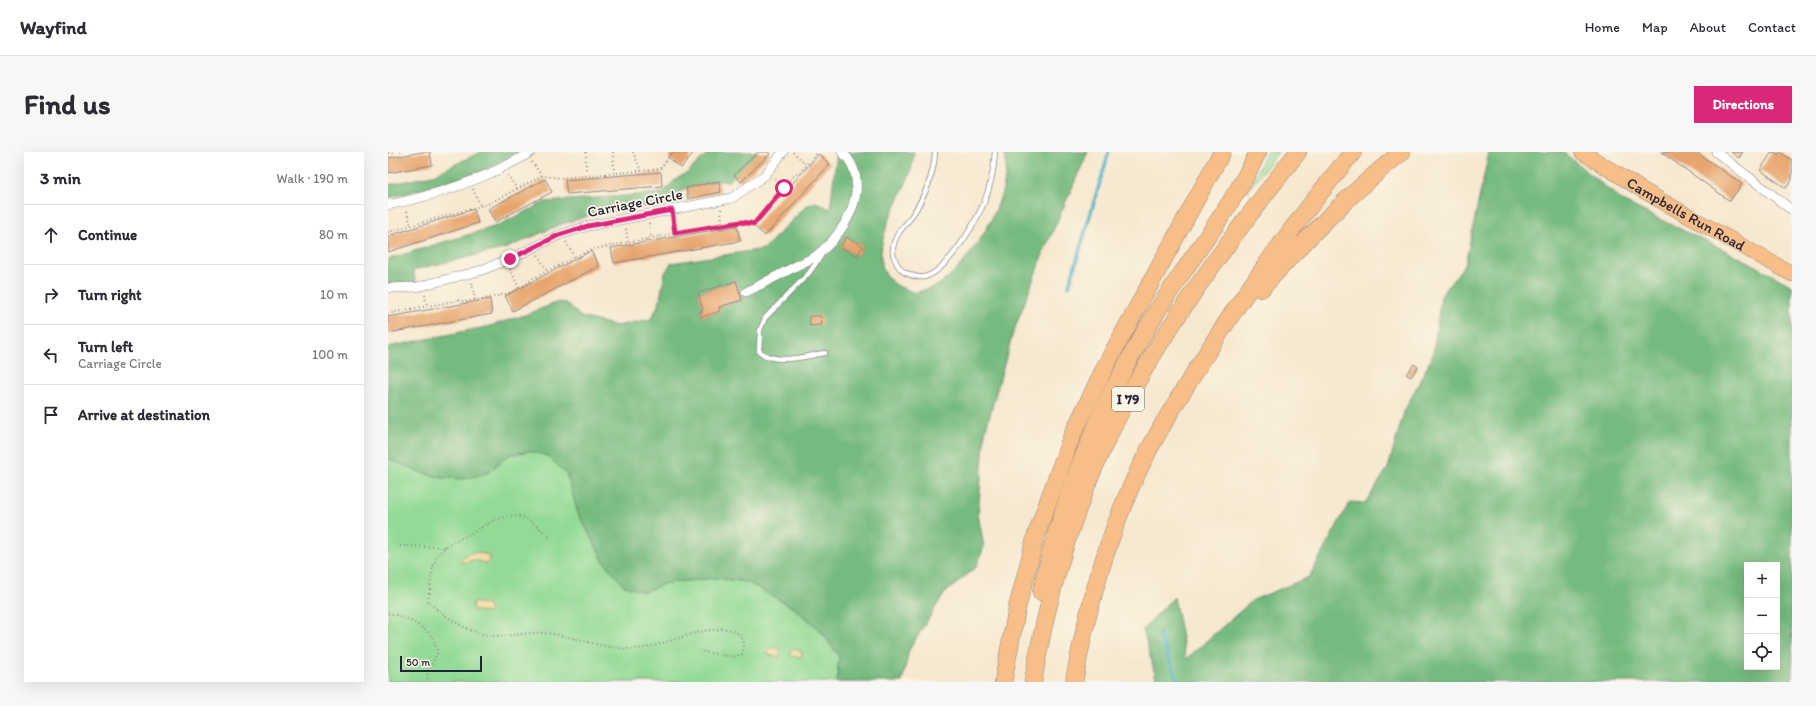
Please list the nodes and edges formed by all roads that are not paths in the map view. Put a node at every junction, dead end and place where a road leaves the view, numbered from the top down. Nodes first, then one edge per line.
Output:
1 (782, 152) edge
2 (842, 152) edge
3 (935, 152) edge
4 (995, 152) edge
5 (1222, 152) edge
6 (1258, 152) edge
7 (1298, 152) edge
8 (1353, 152) edge
9 (1402, 152) edge
10 (1582, 152) edge
11 (1716, 152) edge
12 (528, 153) edge
13 (388, 206) edge
14 (1792, 210) edge
15 (830, 242) junction
16 (1792, 274) edge
17 (388, 288) edge
18 (746, 292) dead end
19 (1214, 341) junction
20 (825, 353) dead end
21 (1003, 682) edge
22 (1031, 682) edge
23 (1074, 682) edge

1 - 17 street, Carriage Circle
2 - 15 street
3 - 4 lane
5 - 21 highway
6 - 22 highway
7 - 22 highway, I 79
8 - 19 highway
9 - 19 highway
10 - 16 main road, Campbells Run Road
11 - 14 street
12 - 13 street
15 - 18 street
15 - 20 lane
19 - 23 highway

